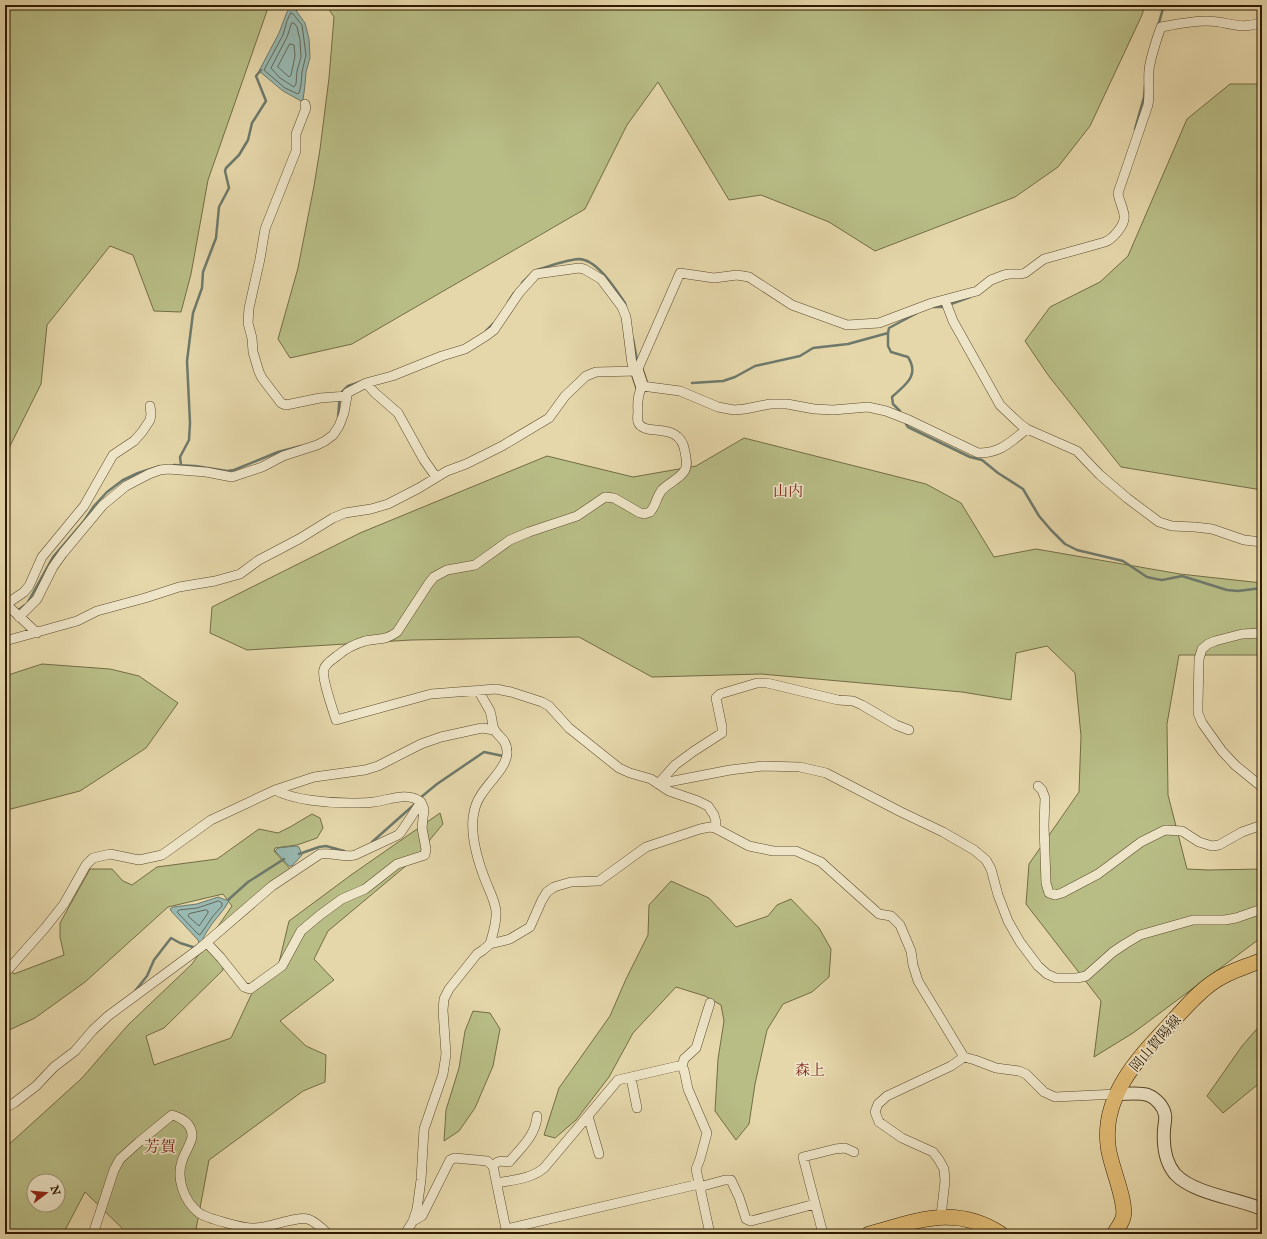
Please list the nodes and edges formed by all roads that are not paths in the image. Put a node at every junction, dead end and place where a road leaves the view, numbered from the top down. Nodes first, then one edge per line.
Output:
1 (1262, 22) edge
2 (305, 104) dead end
3 (946, 304) junction
4 (637, 371) junction
5 (366, 383) junction
6 (642, 386) junction
7 (342, 396) junction
8 (150, 406) dead end
9 (1027, 429) junction
10 (436, 477) junction
11 (93, 507) junction
12 (1262, 542) edge
13 (11, 610) edge
14 (37, 633) junction
15 (1262, 633) edge
16 (5, 641) edge
17 (478, 690) junction
18 (494, 730) junction
19 (909, 730) dead end
20 (658, 784) junction
21 (1038, 786) dead end
22 (1262, 787) edge
23 (275, 790) junction
24 (421, 802) junction
25 (1262, 825) edge
26 (715, 828) junction
27 (1262, 909) edge
28 (207, 943) junction
29 (490, 944) junction
30 (1262, 960) edge
31 (5, 973) edge
32 (710, 1003) dead end
33 (964, 1057) junction
34 (682, 1067) junction
35 (630, 1078) junction
36 (1118, 1094) junction
37 (5, 1108) edge
38 (637, 1108) dead end
39 (537, 1116) dead end
40 (588, 1116) junction
41 (854, 1152) dead end
42 (599, 1154) dead end
43 (493, 1166) junction
44 (497, 1183) junction
45 (699, 1186) junction
46 (815, 1204) junction
47 (1262, 1209) edge
48 (941, 1216) junction
49 (413, 1221) junction
50 (506, 1231) edge
51 (92, 1234) edge
52 (328, 1234) edge
53 (405, 1234) edge
54 (710, 1234) edge
55 (823, 1234) edge
56 (869, 1234) edge
57 (1001, 1234) edge
58 (1114, 1234) edge

1 - 3 street
2 - 7 street
3 - 4 street
3 - 9 street
4 - 5 street
4 - 6 street
4 - 10 street
5 - 7 street
5 - 10 street
6 - 9 street
6 - 17 street
7 - 11 street
8 - 11 street
9 - 12 street
10 - 14 street
11 - 13 street
11 - 13 street
13 - 14 street
14 - 16 street
15 - 22 street
17 - 18 street
17 - 20 street
18 - 23 street
18 - 29 street
19 - 20 street
20 - 26 street
20 - 27 street
21 - 25 street
23 - 24 street
23 - 31 street
24 - 28 street
24 - 28 street
26 - 29 street
26 - 33 street
28 - 37 street
29 - 49 street
30 - 36 main road, 岡山賀陽線
32 - 34 street
33 - 36 street
33 - 48 street
34 - 35 street
34 - 45 street
35 - 38 street
35 - 40 street
36 - 47 street
36 - 58 main road, 岡山賀陽線
39 - 43 street
40 - 42 street
40 - 44 street
41 - 46 street
43 - 44 street
43 - 49 street
44 - 50 street
45 - 46 street
45 - 50 street
45 - 54 street
46 - 55 street
48 - 56 main road
48 - 57 main road
49 - 53 street
51 - 52 street

